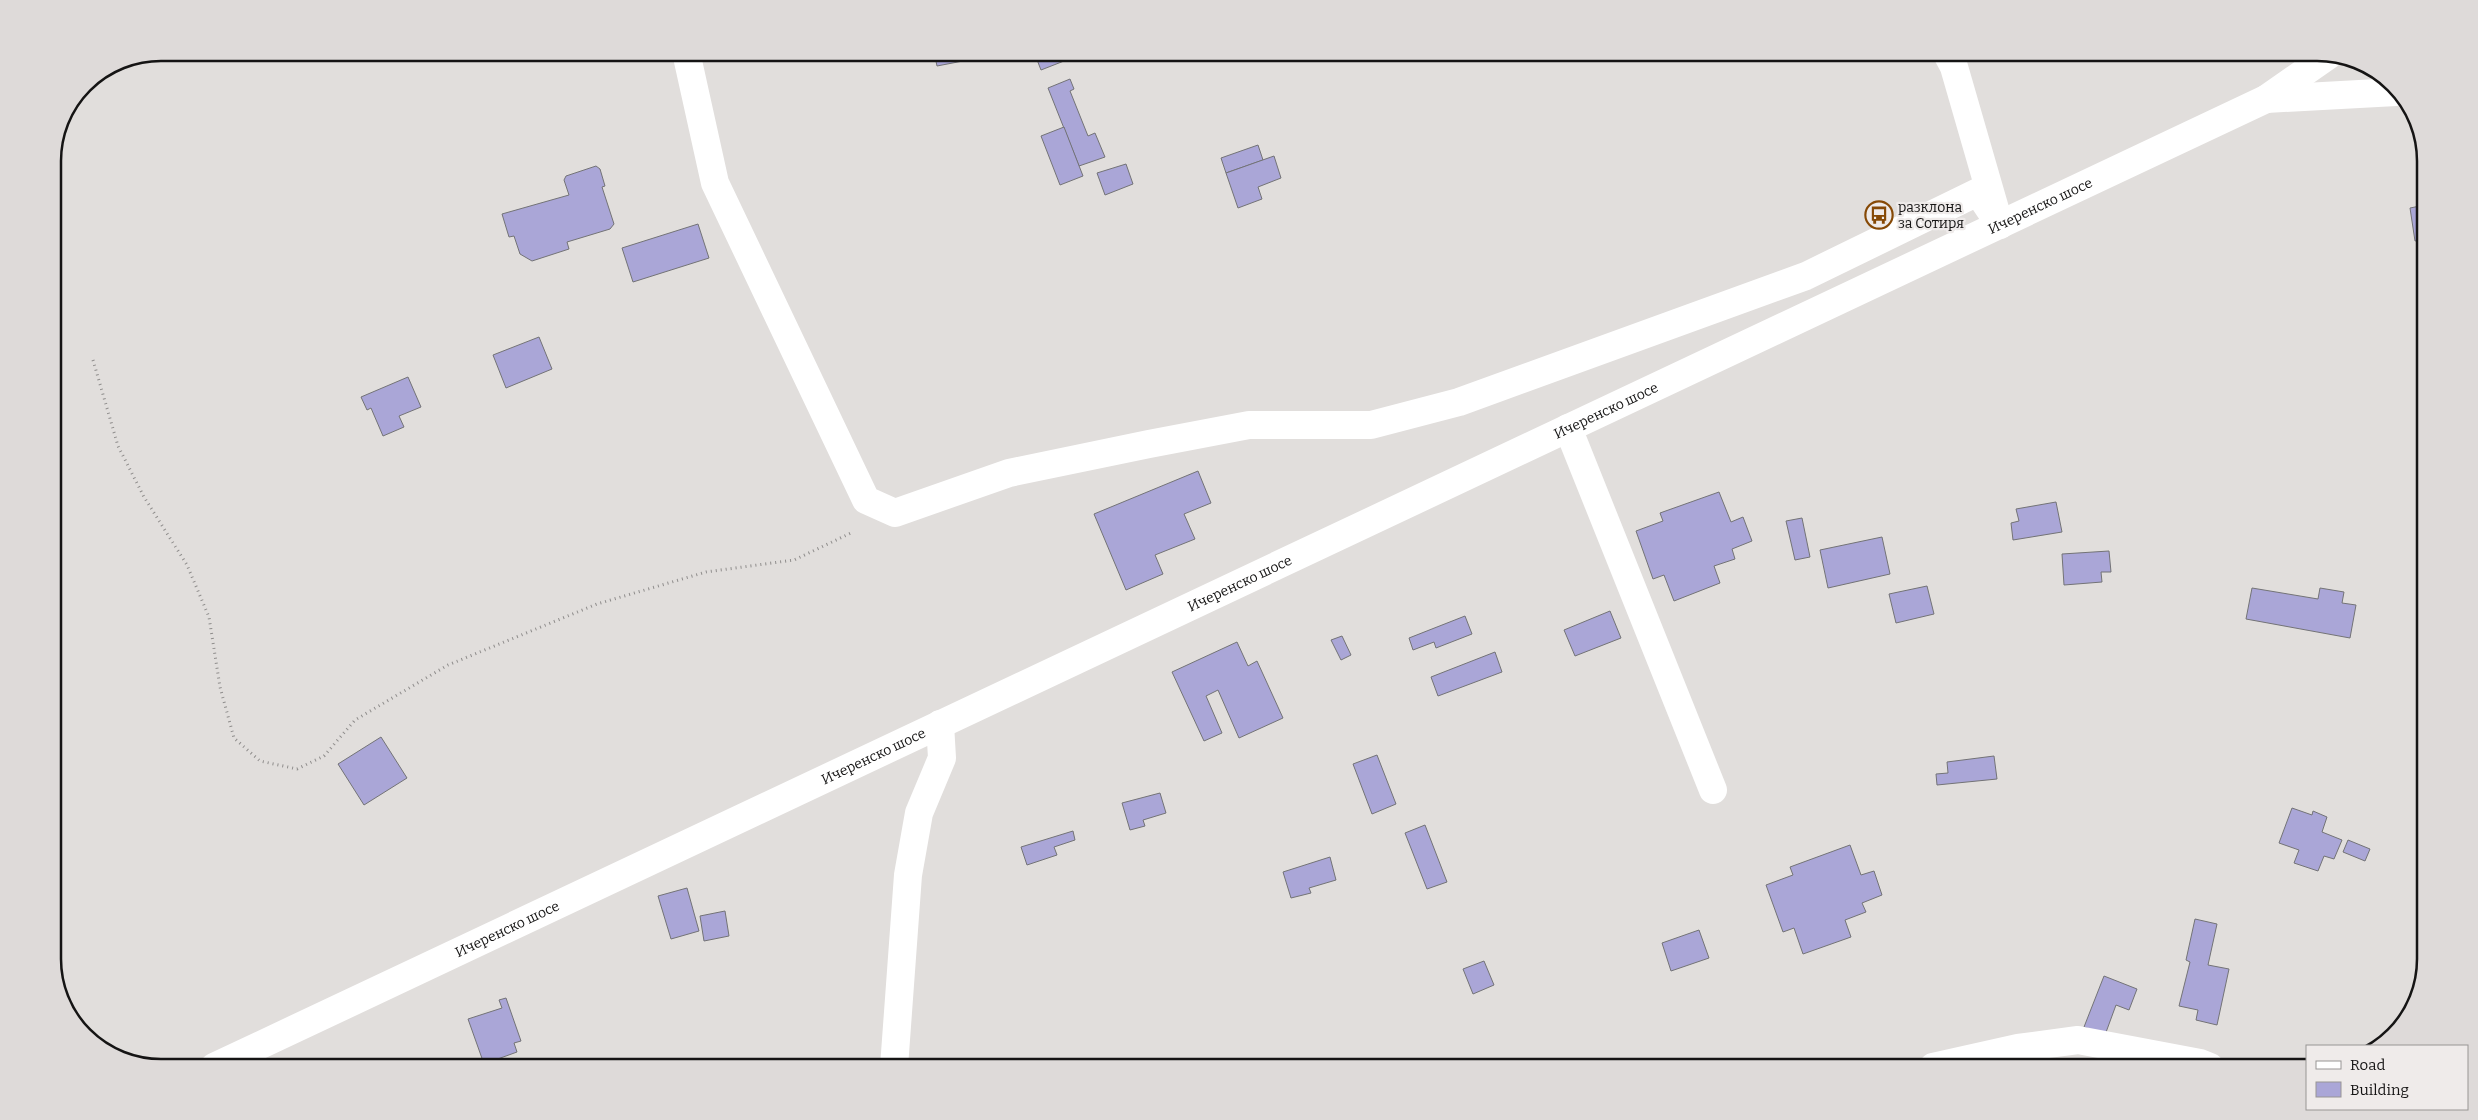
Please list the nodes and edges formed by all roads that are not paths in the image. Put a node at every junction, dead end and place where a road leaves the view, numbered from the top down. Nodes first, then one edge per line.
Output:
1 (688, 61) edge
2 (1951, 61) edge
3 (2320, 61) edge
4 (2390, 92) edge
5 (2266, 99) junction
6 (2000, 225) junction
7 (1568, 428) junction
8 (940, 724) junction
9 (1713, 790) dead end
10 (233, 1059) edge
11 (895, 1059) edge
12 (1971, 1059) edge
13 (2179, 1059) edge

1 - 6 street
2 - 6 street
3 - 5 street
4 - 5 street
5 - 6 street, Ичеренско шосе
6 - 7 street, Ичеренско шосе
7 - 8 street, Ичеренско шосе
7 - 9 street
8 - 10 street, Ичеренско шосе
8 - 11 street
12 - 13 street

